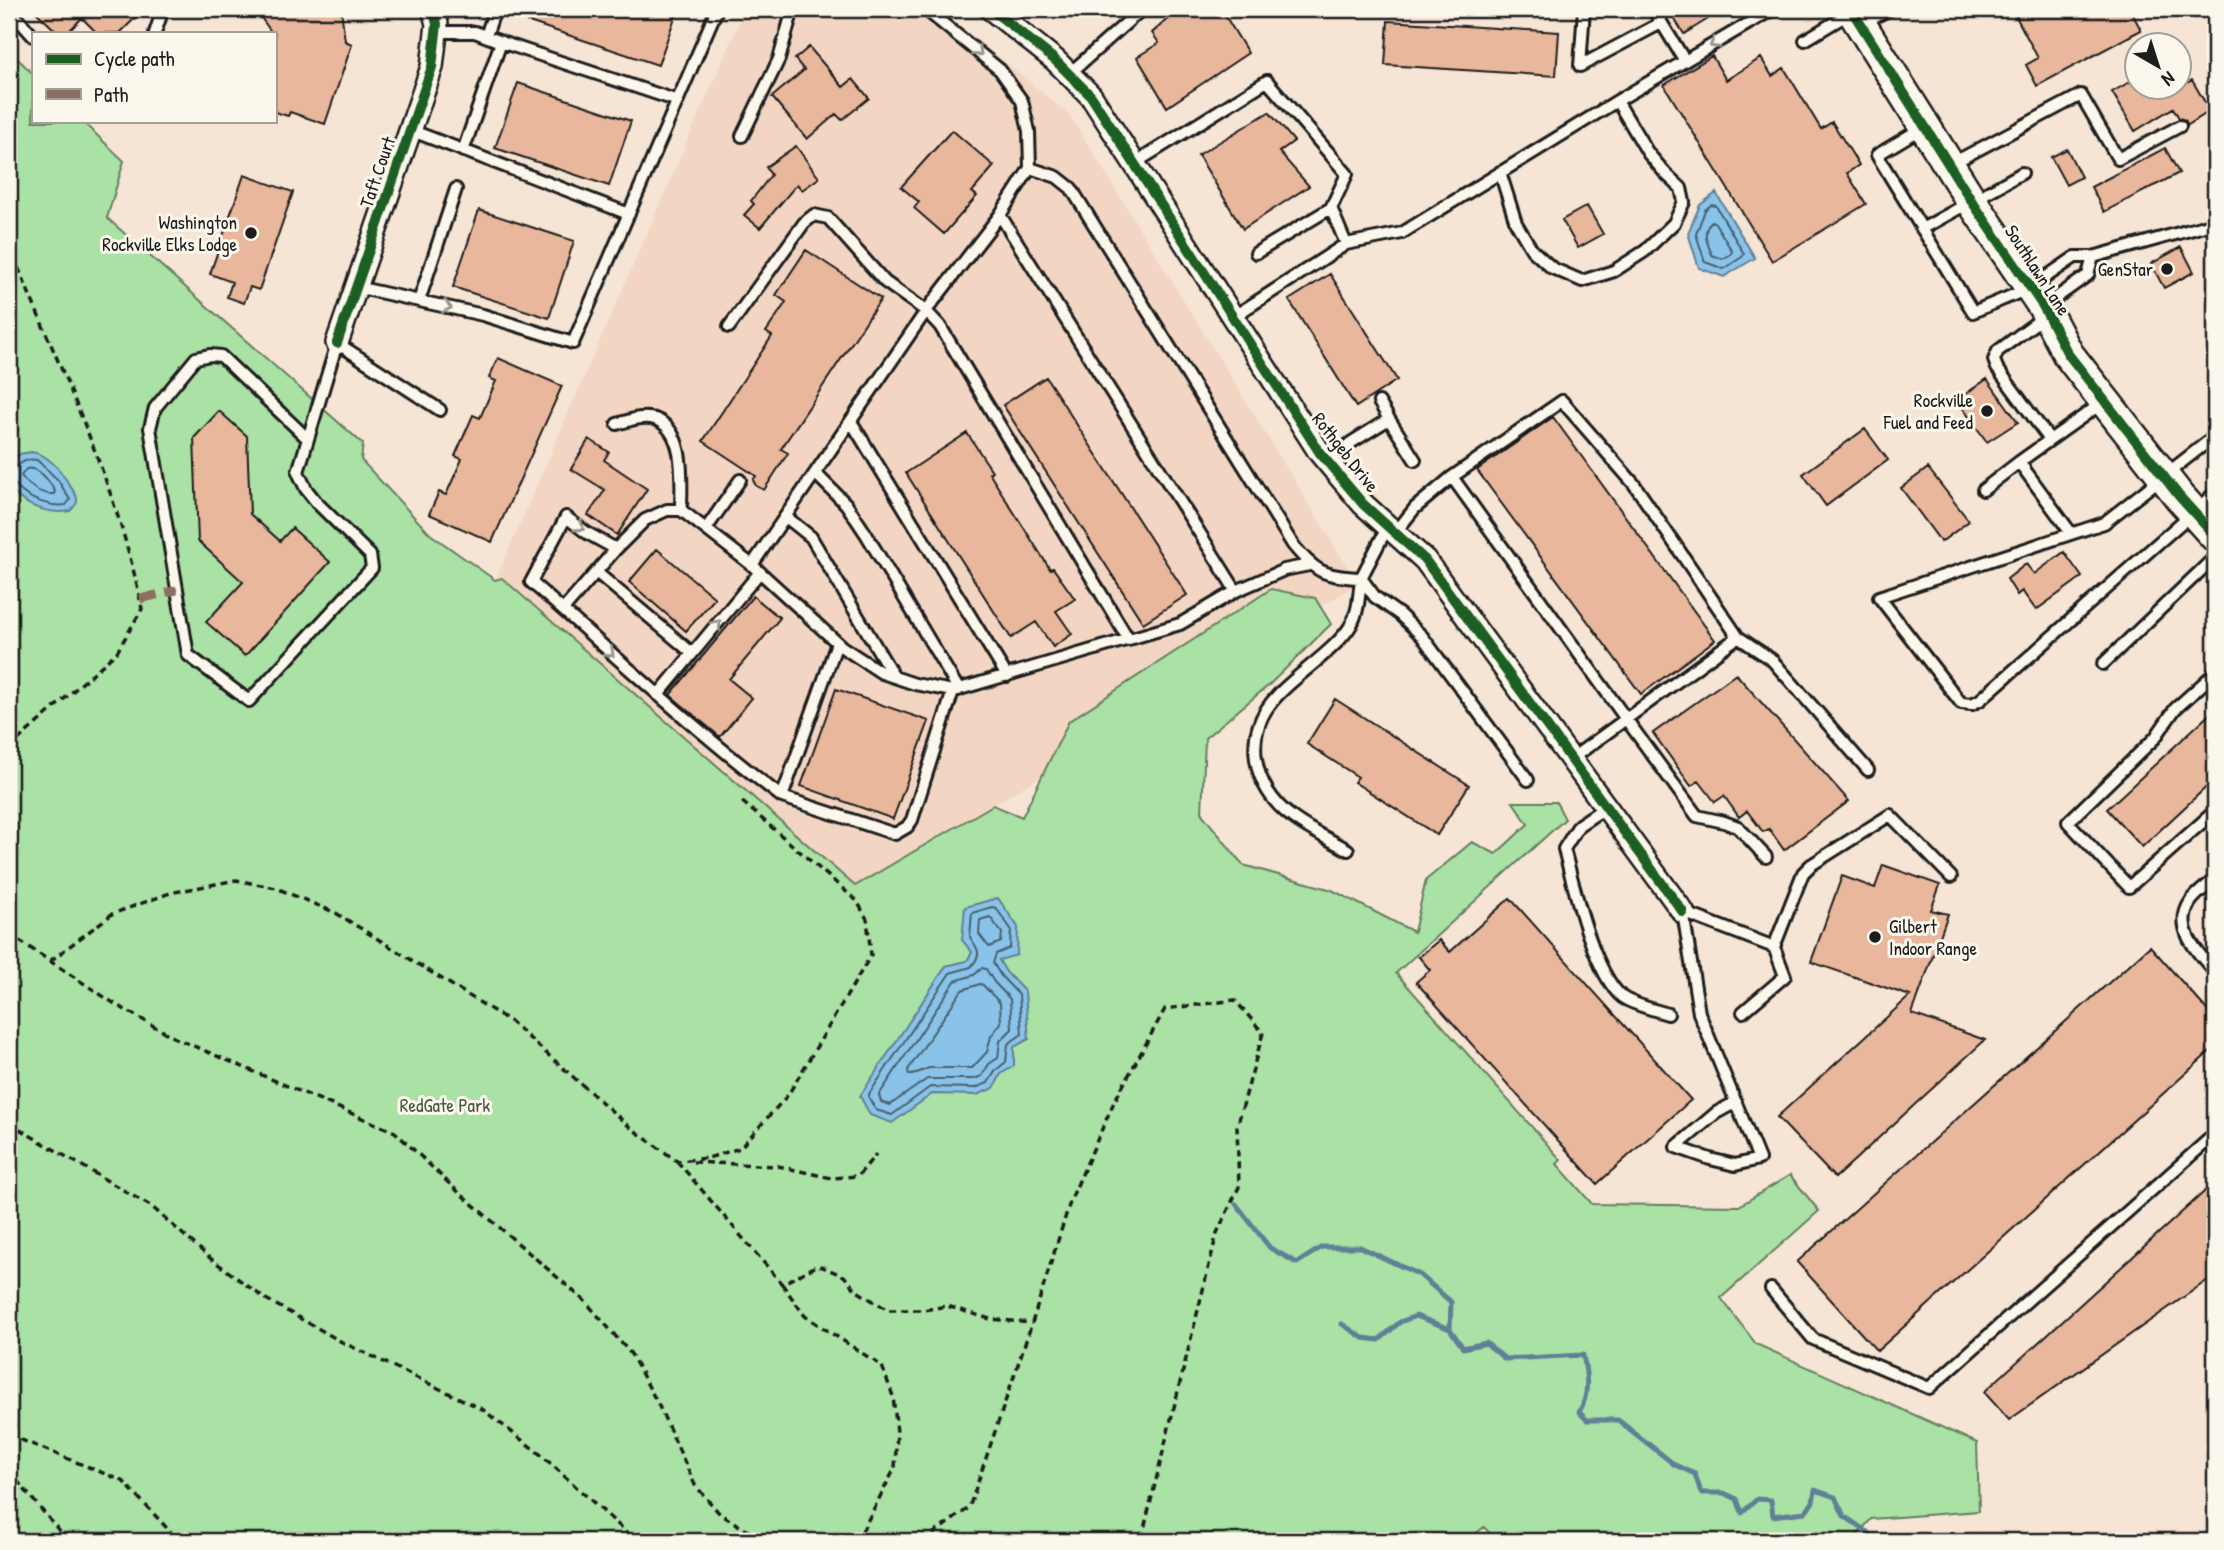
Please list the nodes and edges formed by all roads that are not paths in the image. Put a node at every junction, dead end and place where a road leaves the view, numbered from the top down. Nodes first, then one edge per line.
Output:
1 (9, 9) edge
2 (163, 9) edge
3 (433, 9) edge
4 (495, 9) edge
5 (717, 9) edge
6 (793, 9) edge
7 (925, 9) edge
8 (991, 9) edge
9 (1142, 9) edge
10 (1584, 9) edge
11 (1653, 9) edge
12 (1773, 9) edge
13 (1890, 9) edge
14 (1854, 15) edge
15 (1661, 23) junction
16 (155, 32) edge
17 (436, 32) junction
18 (32, 35) edge
19 (486, 36) junction
20 (1804, 40) dead end
21 (501, 42) junction
22 (1685, 61) junction
23 (1069, 74) junction
24 (678, 101) junction
25 (1617, 101) junction
26 (1924, 126) junction
27 (2180, 126) dead end
28 (410, 130) junction
29 (742, 136) dead end
30 (463, 151) junction
31 (1135, 163) junction
32 (1949, 165) junction
33 (1030, 167) junction
34 (1500, 172) junction
35 (2022, 173) dead end
36 (456, 189) dead end
37 (1971, 200) junction
38 (1331, 208) junction
39 (629, 214) junction
40 (1000, 215) junction
41 (2215, 223) edge
42 (1922, 229) junction
43 (1346, 244) junction
44 (1256, 253) dead end
45 (2093, 257) junction
46 (356, 287) junction
47 (419, 301) junction
48 (2040, 303) junction
49 (926, 311) junction
50 (1233, 317) junction
51 (729, 327) dead end
52 (337, 343) junction
53 (2105, 401) junction
54 (1379, 402) dead end
55 (440, 410) dead end
56 (1389, 419) junction
57 (852, 423) junction
58 (617, 424) dead end
59 (2215, 436) edge
60 (308, 439) junction
61 (2050, 440) junction
62 (1415, 460) dead end
63 (1327, 462) junction
64 (2019, 462) junction
65 (816, 474) junction
66 (1452, 477) junction
67 (2164, 477) junction
68 (740, 480) dead end
69 (1983, 490) dead end
70 (2204, 502) edge
71 (681, 510) junction
72 (786, 517) junction
73 (706, 529) junction
74 (1391, 530) junction
75 (2071, 533) junction
76 (2215, 536) edge
77 (616, 549) junction
78 (2215, 557) edge
79 (1309, 565) junction
80 (756, 569) junction
81 (596, 572) junction
82 (1361, 579) junction
83 (1236, 591) junction
84 (563, 610) junction
85 (1738, 637) junction
86 (1129, 640) junction
87 (837, 643) junction
88 (692, 653) junction
89 (2103, 664) dead end
90 (2215, 673) edge
91 (1007, 676) junction
92 (894, 677) junction
93 (956, 690) junction
94 (658, 695) junction
95 (1626, 719) junction
96 (1571, 759) junction
97 (1868, 771) dead end
98 (1528, 780) dead end
99 (782, 797) junction
100 (1606, 807) junction
101 (2215, 811) edge
102 (1348, 850) dead end
103 (1766, 857) dead end
104 (1951, 877) dead end
105 (2215, 879) edge
106 (1683, 912) junction
107 (1774, 947) junction
108 (2215, 972) edge
109 (1743, 1012) dead end
110 (1668, 1014) dead end
111 (1737, 1102) junction
112 (2215, 1134) edge
113 (1770, 1289) dead end

1 - 18 lane
2 - 16 lane
3 - 17 street, Taft Court
4 - 19 lane
5 - 24 lane
6 - 29 lane
7 -> 33 lane
8 - 23 street, Rothgeb Drive
9 - 23 lane
10 - 15 lane
11 - 15 lane
12 -> 22 lane
13 - 14 lane
14 - 20 lane
14 - 26 street, Southlawn Lane
15 - 22 lane
17 - 19 lane
17 - 28 street, Taft Court
19 - 21 lane
21 - 24 lane
21 - 30 lane
22 - 25 lane
23 - 31 street, Rothgeb Drive
24 - 39 lane
25 - 34 lane
25 - 34 lane
26 - 32 street, Southlawn Lane
26 - 42 lane
27 - 32 lane
28 - 30 lane
28 - 46 street, Taft Court
30 - 39 lane
31 - 38 lane
31 - 50 street, Rothgeb Drive
32 - 37 street, Southlawn Lane
33 - 40 lane
33 - 79 lane
34 - 43 lane
35 - 37 lane
36 - 47 lane
37 - 42 lane
37 - 48 street, Southlawn Lane
38 - 43 lane
38 - 44 lane
47 -> 39 lane
40 - 49 lane
40 - 83 lane
41 - 45 lane
42 - 48 lane
43 - 50 lane
45 - 48 lane
45 - 48 lane
46 - 47 lane
46 - 52 street, Taft Court
48 - 53 street, Southlawn Lane
48 - 61 lane
49 - 51 lane
49 - 57 lane
49 - 86 lane
50 - 63 street, Rothgeb Drive
52 - 55 lane
52 - 60 lane
53 - 61 lane
53 - 67 street, Southlawn Lane
54 - 56 lane
56 - 62 lane
56 - 63 lane
57 - 65 lane
57 - 91 lane
58 - 71 lane
59 - 67 lane
60 - 60 lane
61 - 64 lane
63 - 74 street, Rothgeb Drive
64 - 69 lane
64 - 75 lane
65 - 72 lane
65 - 93 lane
66 - 74 lane
66 - 85 lane
66 - 95 lane
67 - 70 street, Southlawn Lane
67 - 75 lane
68 - 73 lane
70 - 75 lane
70 - 76 street, Southlawn Lane
71 - 73 lane
71 - 77 lane
72 - 80 lane
72 - 92 lane
73 - 80 lane
74 - 82 lane
74 - 96 street, Rothgeb Drive
77 - 81 lane
84 -> 77 lane
78 - 89 lane
79 - 82 lane
79 - 83 lane
80 - 87 lane
88 -> 80 lane
81 - 84 lane
81 - 88 lane
82 - 98 lane
82 - 102 lane
83 - 86 lane
84 -> 94 lane
85 - 95 lane
85 - 97 lane
86 - 91 lane
87 - 92 lane
87 - 99 lane
88 - 94 lane
90 - 101 lane
91 - 93 lane
92 - 93 lane
93 - 99 lane
94 - 99 lane
95 - 96 lane
95 - 103 lane
96 - 100 street, Rothgeb Drive
100 - 106 street, Rothgeb Drive
100 - 110 lane
104 - 107 lane
105 - 108 lane
106 - 107 lane
106 - 111 lane
107 - 109 lane
111 - 111 lane
112 - 113 lane

